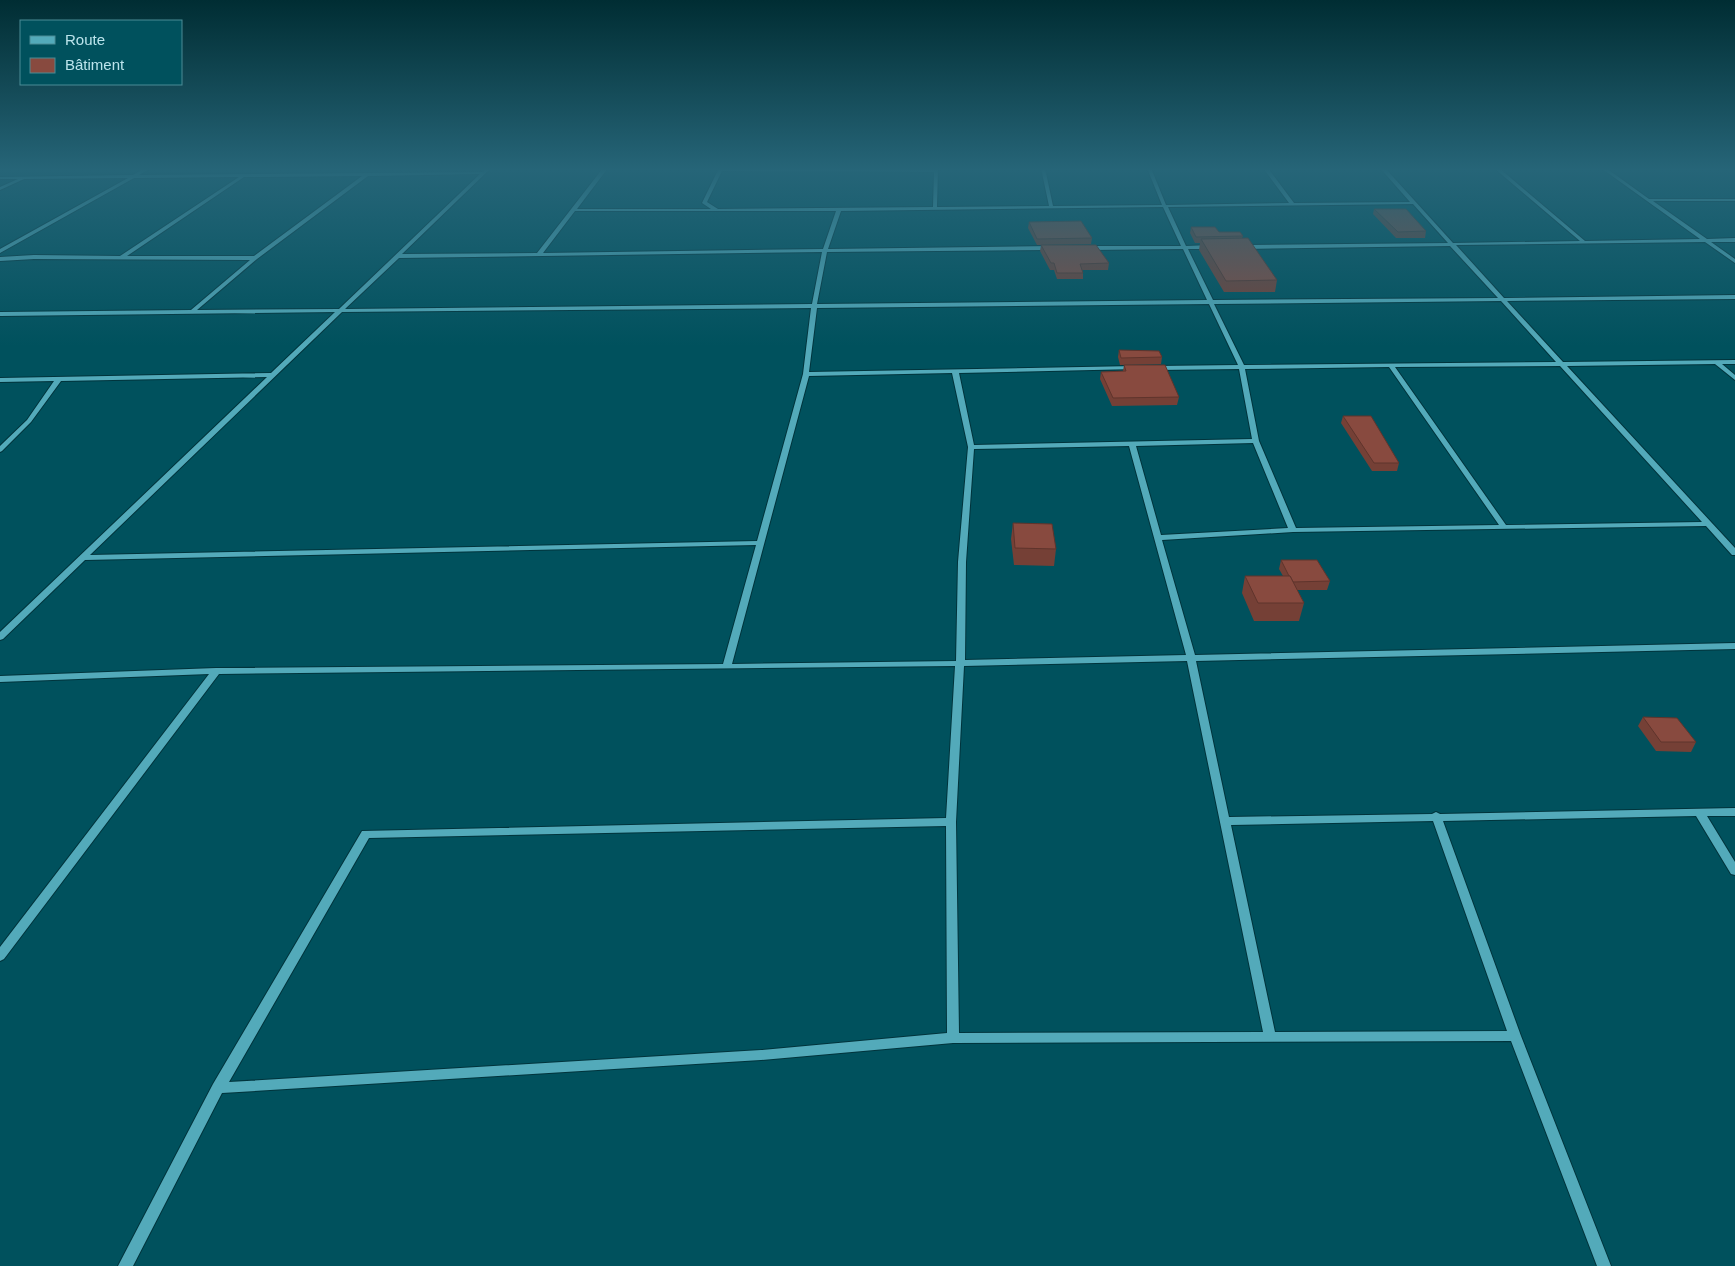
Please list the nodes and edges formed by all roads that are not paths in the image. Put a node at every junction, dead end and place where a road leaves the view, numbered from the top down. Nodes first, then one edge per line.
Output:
1 (42, 227) edge
2 (167, 227) edge
3 (296, 227) edge
4 (428, 227) edge
5 (560, 227) edge
6 (833, 227) edge
7 (1175, 227) edge
8 (1435, 227) edge
9 (1566, 227) edge
10 (1685, 227) edge
11 (1735, 240) edge
12 (1583, 241) junction
13 (1704, 241) junction
14 (1452, 245) junction
15 (1185, 247) junction
16 (1215, 247) edge
17 (1234, 247) edge
18 (1055, 248) edge
19 (1085, 248) edge
20 (0, 250) edge
21 (825, 250) junction
22 (539, 254) junction
23 (398, 256) junction
24 (122, 258) junction
25 (255, 258) junction
26 (0, 259) edge
27 (1735, 261) edge
28 (1735, 297) edge
29 (1503, 300) junction
30 (1210, 303) junction
31 (814, 307) junction
32 (341, 312) junction
33 (191, 313) junction
34 (0, 314) edge
35 (1716, 362) junction
36 (1735, 362) edge
37 (1562, 364) junction
38 (1391, 366) junction
39 (1242, 367) junction
40 (1143, 368) edge
41 (1153, 368) edge
42 (955, 371) junction
43 (806, 374) junction
44 (274, 375) junction
45 (1735, 378) edge
46 (59, 379) junction
47 (0, 380) edge
48 (1256, 441) junction
49 (1132, 444) junction
50 (971, 447) junction
51 (0, 450) edge
52 (1708, 524) junction
53 (1504, 527) junction
54 (1294, 530) junction
55 (1158, 538) junction
56 (761, 544) junction
57 (1735, 553) edge
58 (83, 558) junction
59 (0, 637) edge
60 (1735, 646) edge
61 (1191, 658) junction
62 (960, 662) junction
63 (727, 666) junction
64 (216, 671) junction
65 (0, 680) edge
66 (1699, 812) junction
67 (1735, 812) edge
68 (1436, 816) junction
69 (1225, 821) junction
70 (952, 822) junction
71 (1735, 871) edge
72 (0, 956) edge
73 (1515, 1036) junction
74 (1270, 1037) junction
75 (953, 1038) junction
76 (218, 1088) junction
77 (125, 1266) edge
78 (1604, 1266) edge

1 - 20 street
2 - 24 street
3 - 25 street
4 - 23 street
5 - 22 street
6 - 21 street
7 - 15 street
8 - 14 street
9 - 12 street
10 - 13 street
11 - 13 street
12 - 13 street
12 - 14 street
13 - 27 street
14 - 17 street
14 - 29 street
15 - 16 street
15 - 19 street
15 - 30 street
18 - 21 street
21 - 22 street
21 - 31 street
22 - 23 street
23 - 32 street
24 - 25 street
24 - 26 street
25 - 33 street
28 - 29 street
29 - 30 street
29 - 37 street
30 - 31 street
30 - 39 street
31 - 32 street
31 - 43 street
32 - 33 street
32 - 44 street
33 - 34 street
35 - 36 street
35 - 37 street
35 - 45 street
37 - 38 street
37 - 52 street
38 - 39 street
38 - 53 street
39 - 41 street
39 - 48 street
40 - 42 street
42 - 43 street
42 - 50 street
43 - 56 street
44 - 46 street
44 - 58 street
46 - 47 street
46 - 51 street
48 - 49 street
48 - 54 street
49 - 50 street
49 - 55 street
50 - 62 street
52 - 53 street
52 - 57 street
53 - 54 street
54 - 55 street
55 - 61 street
56 - 58 street
56 - 63 street
58 - 59 street
60 - 61 street
61 - 62 street
61 - 69 street
62 - 63 street
62 - 70 street
63 - 64 street
64 - 65 street
64 - 72 street
66 - 67 street
66 - 68 street
66 - 71 street
68 - 69 street
68 - 73 street
69 - 74 street
70 - 75 street
70 - 76 street
73 - 74 street
73 - 78 street
74 - 75 street
75 - 76 street
76 - 77 street

